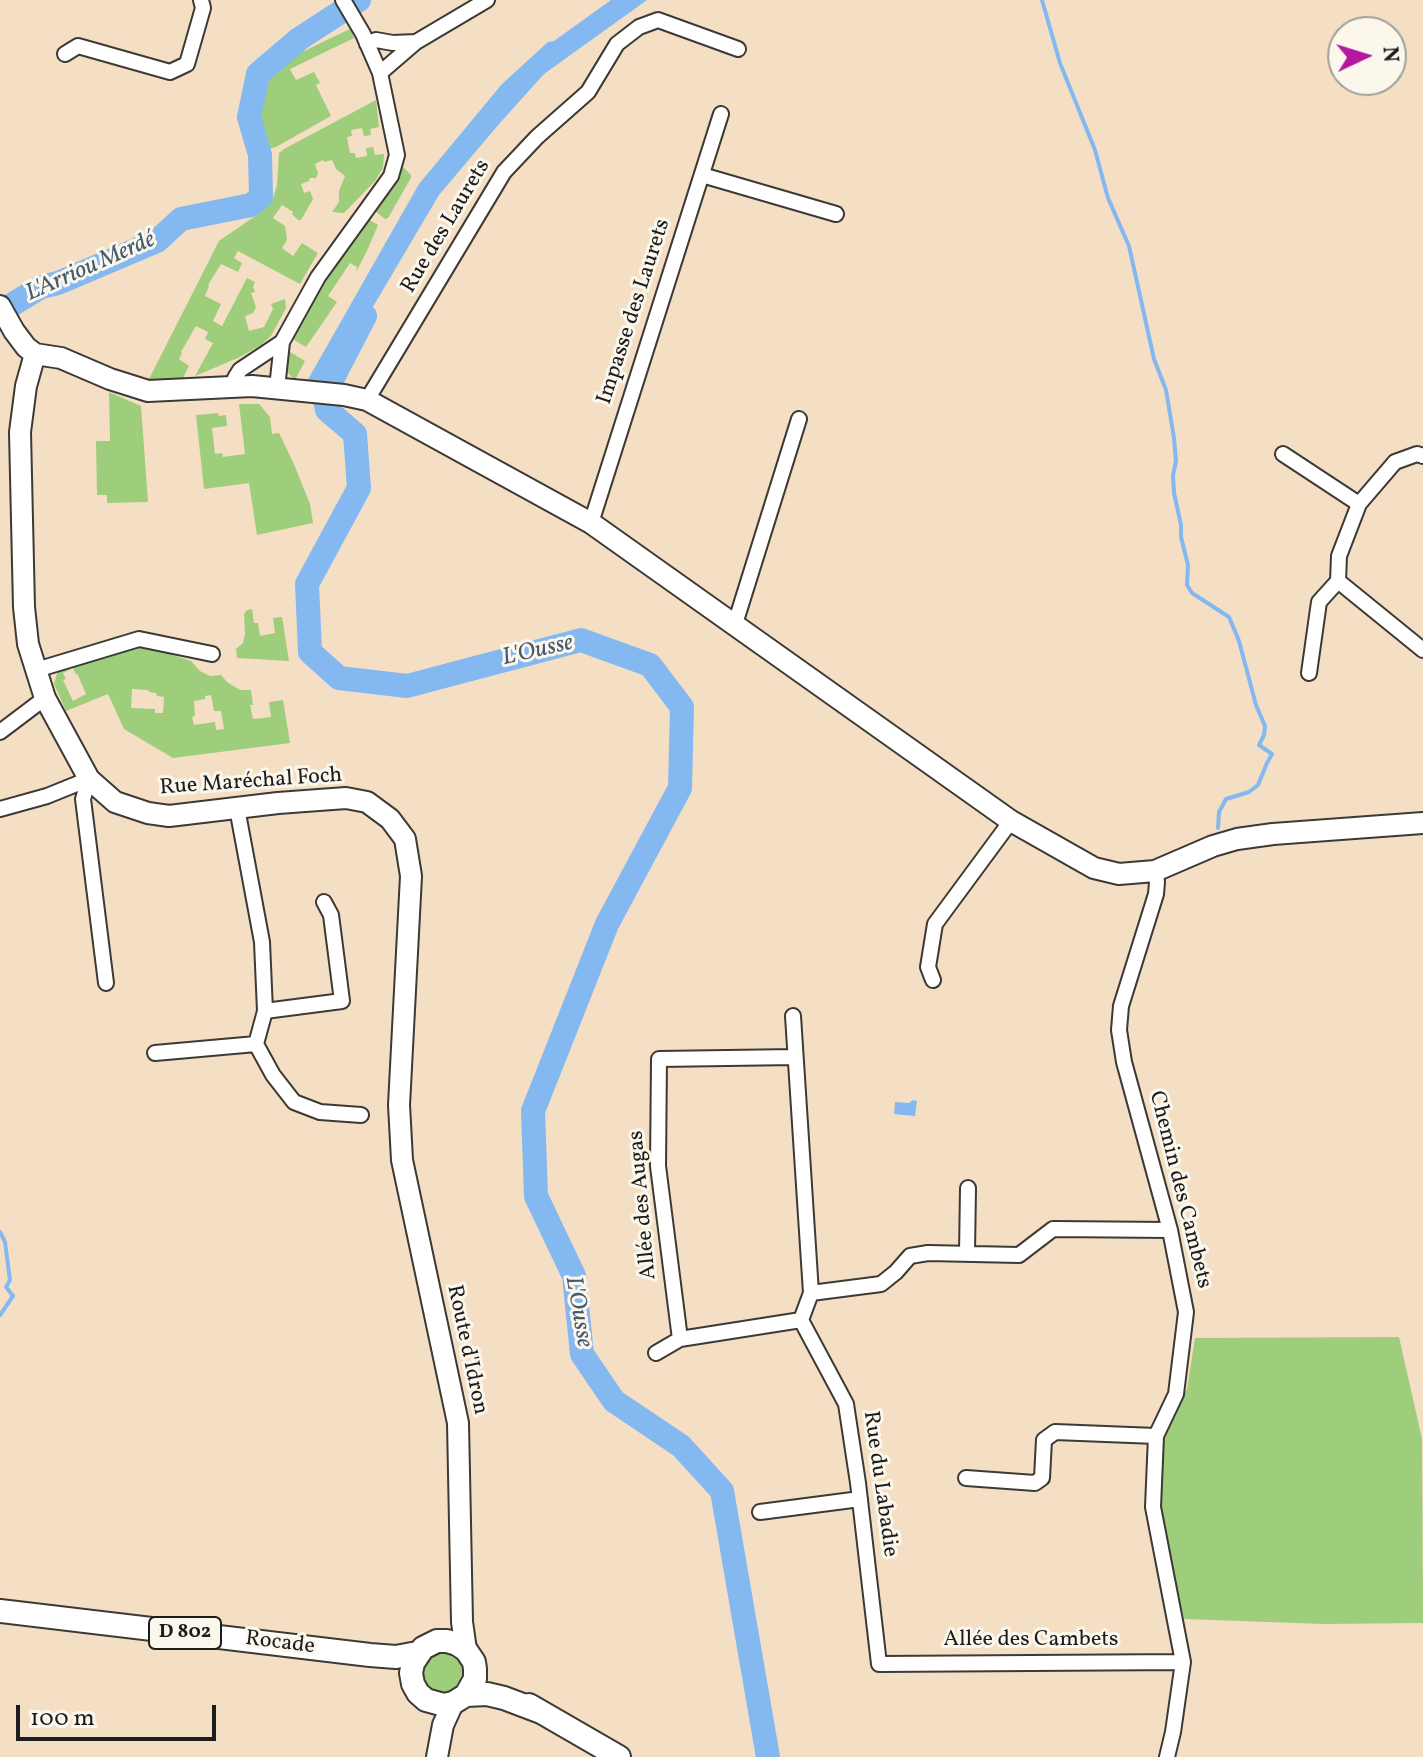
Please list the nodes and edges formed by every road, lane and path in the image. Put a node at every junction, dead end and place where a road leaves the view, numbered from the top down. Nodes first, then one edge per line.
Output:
1 (201, 0) edge
2 (487, 0) edge
3 (344, 2) edge
4 (416, 42) junction
5 (367, 44) junction
6 (738, 49) dead end
7 (65, 54) dead end
8 (380, 73) junction
9 (721, 114) dead end
10 (702, 175) junction
11 (836, 214) dead end
12 (0, 306) edge
13 (282, 342) junction
14 (35, 354) junction
15 (233, 386) junction
16 (277, 388) junction
17 (367, 400) junction
18 (799, 419) dead end
19 (1283, 454) dead end
20 (1423, 456) edge
21 (1359, 504) junction
22 (591, 523) junction
23 (1338, 581) junction
24 (735, 624) junction
25 (1423, 650) edge
26 (212, 654) dead end
27 (37, 673) junction
28 (1309, 673) dead end
29 (45, 698) junction
30 (0, 732) edge
31 (89, 779) junction
32 (237, 808) junction
33 (0, 809) edge
34 (1011, 821) junction
35 (1423, 823) edge
36 (1155, 871) junction
37 (324, 902) dead end
38 (933, 980) dead end
39 (106, 983) dead end
40 (265, 1011) junction
41 (793, 1016) dead end
42 (256, 1044) junction
43 (155, 1053) dead end
44 (795, 1057) junction
45 (399, 1105) joint
46 (361, 1115) dead end
47 (968, 1188) dead end
48 (1170, 1230) junction
49 (967, 1253) junction
50 (811, 1293) junction
51 (801, 1320) junction
52 (680, 1339) junction
53 (656, 1353) dead end
54 (1156, 1436) junction
55 (966, 1478) dead end
56 (860, 1499) junction
57 (760, 1512) dead end
58 (462, 1606) junction
59 (0, 1611) edge
60 (437, 1641) junction
61 (471, 1660) junction
62 (1183, 1662) junction
63 (414, 1663) junction
64 (879, 1664) joint
65 (460, 1699) junction
66 (426, 1700) junction
67 (541, 1712) junction
68 (439, 1749) edge
69 (619, 1757) edge
70 (1167, 1757) edge

1 - 7 street
2 - 4 street
3 - 5 street
4 - 5 street
4 - 8 street
5 - 8 street
6 - 17 street, Rue des Laurets
8 - 13 street
9 - 10 street, Impasse des Laurets
10 - 11 street
10 - 22 street, Impasse des Laurets
12 - 14 street
13 - 15 street
13 - 16 street
14 - 15 street
14 - 27 street, Rue Maréchal Foch
15 - 16 street
16 - 17 street
17 - 22 street
18 - 24 street
19 - 21 street
20 - 21 street
21 - 23 street
22 - 24 street
23 - 25 street
23 - 28 street
24 - 34 street
26 - 27 street
27 - 29 street, Rue Maréchal Foch
29 - 30 street
29 - 31 street, Rue Maréchal Foch
31 - 32 street, Rue Maréchal Foch
31 - 33 street
31 - 39 street
32 - 40 street
32 - 45 street, Rue Maréchal Foch
34 - 36 street
34 - 38 street
35 - 36 street
36 - 48 street, Chemin des Cambets
37 - 40 street
40 - 42 street
41 - 44 street
42 - 43 street
42 - 46 street
44 - 50 street
44 - 52 street, Allée des Augas
45 - 58 street, Route d'Idron
47 - 49 street
48 - 49 street
48 - 54 street, Chemin des Cambets
49 - 50 street
50 - 51 street
51 - 52 street
51 - 56 street, Rue du Labadie
52 - 53 street
54 - 55 street
54 - 62 street, Chemin des Cambets
56 - 57 street
56 - 64 street, Rue du Labadie
58 - 60 street
58 - 61 street, Route d'Idron
59 - 63 main road, Rocade / D 802
60 - 61 main road
60 - 63 main road
61 - 65 main road
61 - 67 main road
62 - 64 street, Allée des Cambets
62 - 70 street, Chemin des Cambets
63 - 66 main road
65 - 66 main road
65 - 67 main road
65 - 68 street
66 - 68 street
67 - 69 main road

